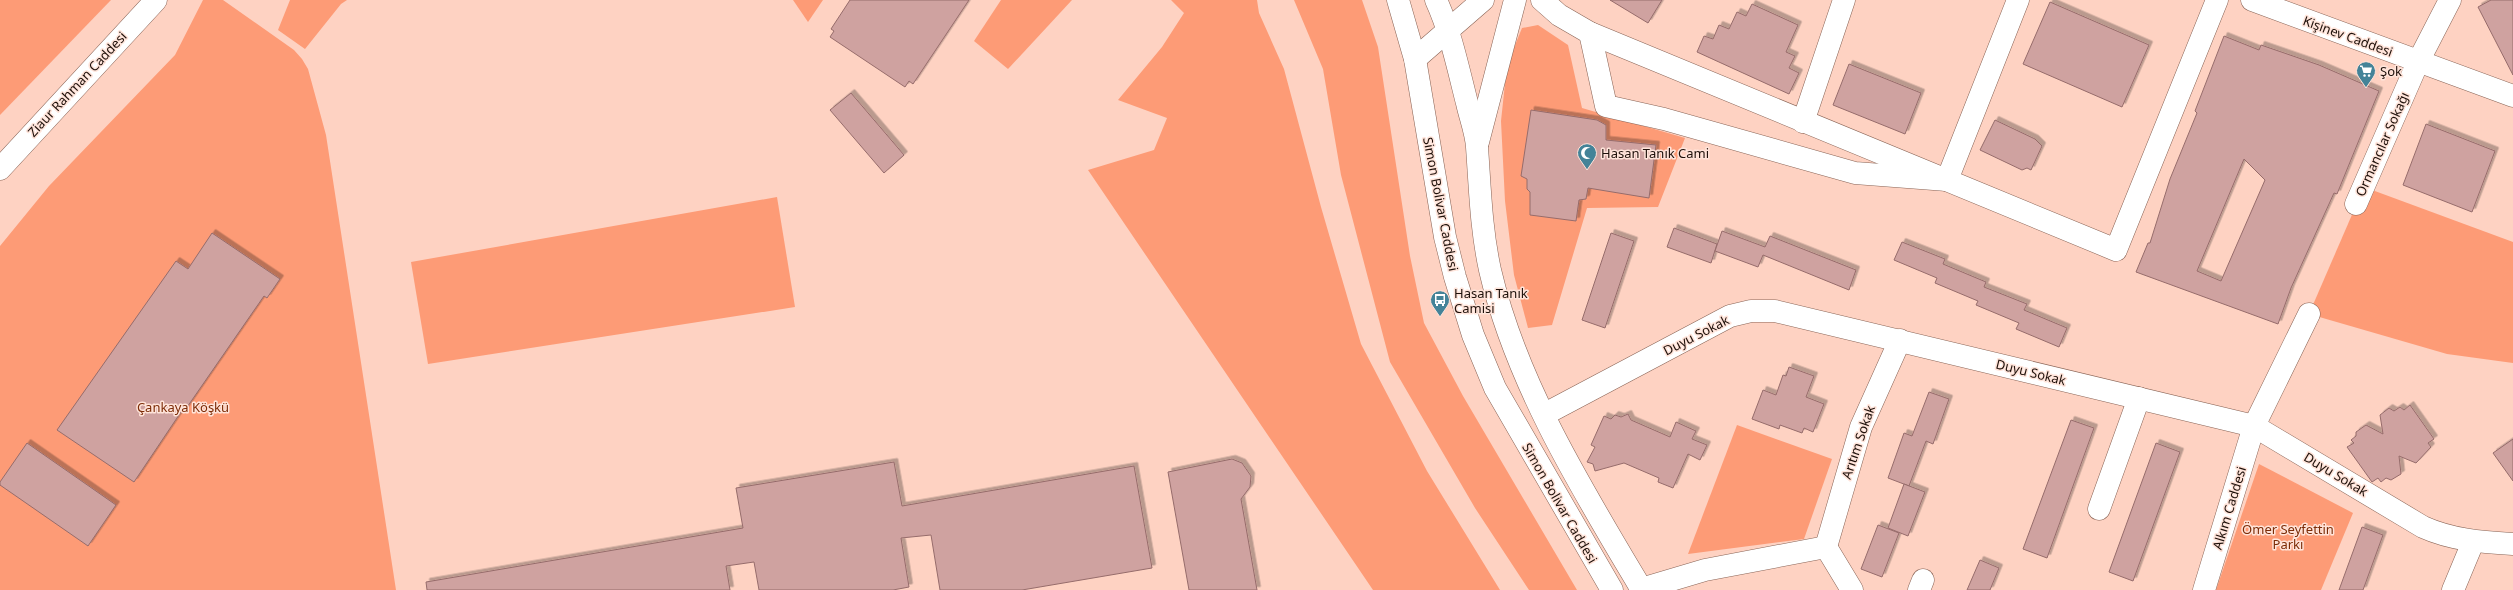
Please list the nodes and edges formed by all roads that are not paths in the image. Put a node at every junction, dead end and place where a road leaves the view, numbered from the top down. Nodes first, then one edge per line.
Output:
1 (156, 0) edge
2 (1398, 0) edge
3 (1436, 0) edge
4 (1483, 0) edge
5 (1515, 0) edge
6 (1542, 0) edge
7 (1844, 0) edge
8 (2018, 0) edge
9 (2217, 0) edge
10 (2450, 0) edge
11 (2260, 1) edge
12 (1449, 28) junction
13 (1590, 33) junction
14 (1415, 59) junction
15 (2418, 62) junction
16 (2513, 96) edge
17 (1803, 122) junction
18 (1477, 145) junction
19 (0, 169) edge
20 (1947, 180) junction
21 (2356, 204) dead end
22 (2309, 314) dead end
23 (1900, 340) junction
24 (2139, 398) junction
25 (1545, 414) junction
26 (2254, 426) junction
27 (2099, 509) dead end
28 (2473, 542) junction
29 (2513, 544) edge
30 (1826, 547) junction
31 (1642, 589) edge
32 (1612, 590) edge
33 (1852, 590) edge
34 (2204, 590) edge
35 (2453, 590) edge

1 - 19 street, Ziaur Rahman Caddesi
2 - 14 street, Simon Bolivar Caddesi
3 - 12 street, Simon Bolivar Caddesi
4 - 12 street
5 - 18 street
6 - 13 street
7 - 17 street
8 - 20 street
9 - 20 street
10 - 15 street, Ormancılar Sokağı
11 - 15 street, Kişinev Caddesi
12 - 14 street
12 - 18 street, Simon Bolivar Caddesi
13 - 17 street
13 - 20 street
14 - 32 street, Simon Bolivar Caddesi
15 - 16 street, Kişinev Caddesi
15 - 21 street, Ormancılar Sokağı
17 - 20 street
18 - 25 street, Simon Bolivar Caddesi
22 - 26 street
23 - 24 street, Duyu Sokak
23 - 25 street, Duyu Sokak
23 - 30 street, Arıtım Sokak
24 - 26 street, Duyu Sokak
24 - 27 street
25 - 31 street, Simon Bolivar Caddesi
26 - 28 street, Duyu Sokak
26 - 34 street, Alkım Caddesi
28 - 29 street, Duyu Sokak
28 - 35 street
30 - 31 street
30 - 33 street

